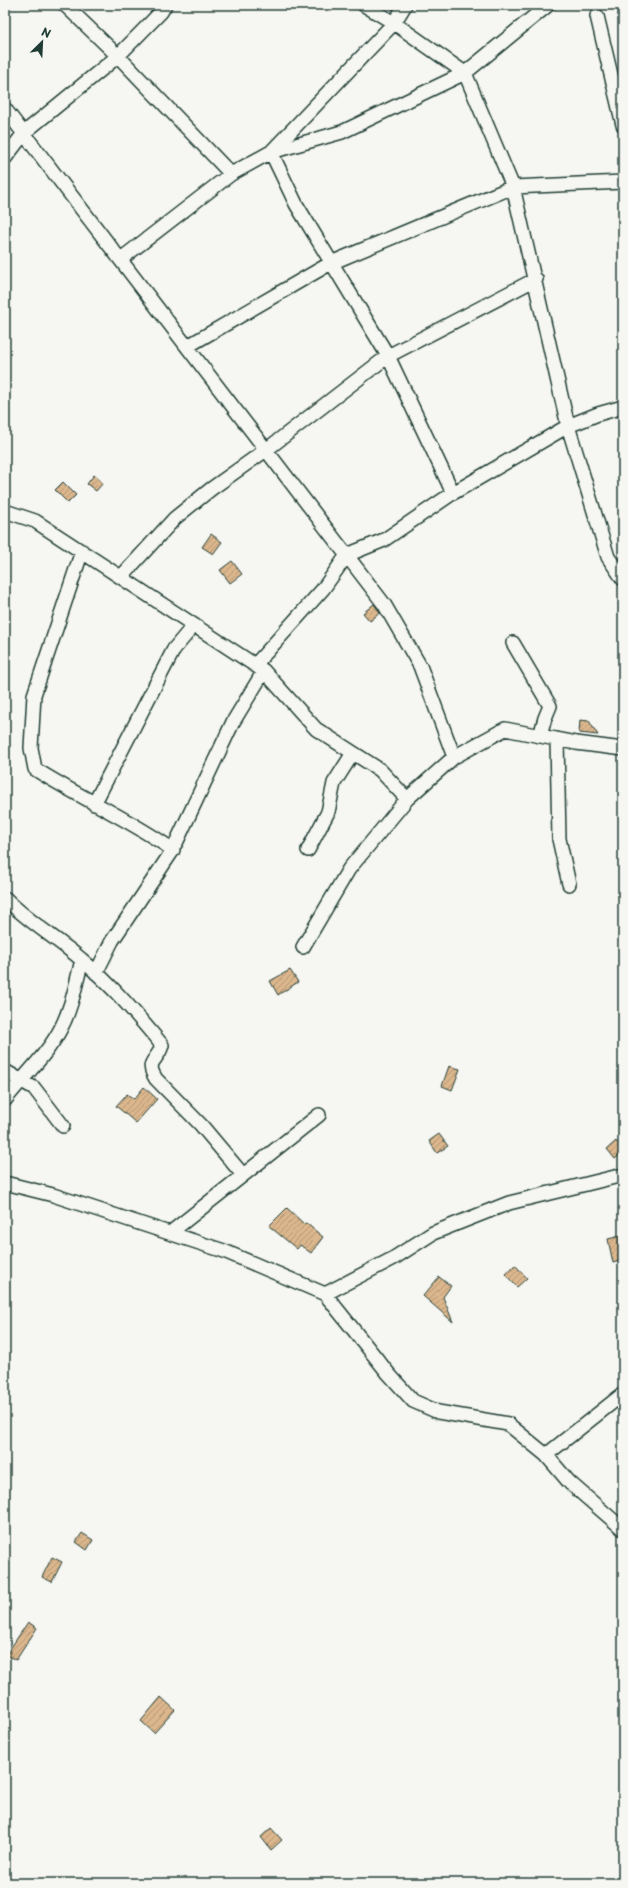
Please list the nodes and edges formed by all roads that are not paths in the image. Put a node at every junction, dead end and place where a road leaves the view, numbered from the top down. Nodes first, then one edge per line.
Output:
1 (64, 5) edge
2 (165, 5) edge
3 (364, 5) edge
4 (405, 5) edge
5 (548, 5) edge
6 (597, 16) dead end
7 (394, 23) junction
8 (118, 56) junction
9 (465, 73) junction
10 (5, 109) edge
11 (623, 125) edge
12 (24, 132) junction
13 (271, 152) junction
14 (5, 158) edge
15 (231, 174) junction
16 (623, 182) edge
17 (513, 187) junction
18 (121, 259) junction
19 (331, 263) junction
20 (536, 279) junction
21 (188, 346) junction
22 (388, 356) junction
23 (623, 407) edge
24 (568, 426) junction
25 (266, 450) junction
26 (453, 493) junction
27 (5, 511) edge
28 (82, 551) junction
29 (347, 555) junction
30 (121, 577) junction
31 (623, 579) edge
32 (194, 625) junction
33 (514, 644) dead end
34 (260, 668) junction
35 (540, 736) junction
36 (557, 740) junction
37 (623, 749) edge
38 (353, 753) junction
39 (454, 757) junction
40 (407, 799) junction
41 (94, 804) junction
42 (176, 843) dead end
43 (308, 850) dead end
44 (569, 884) dead end
45 (5, 898) edge
46 (303, 946) dead end
47 (82, 960) junction
48 (96, 972) junction
49 (5, 1071) edge
50 (21, 1080) junction
51 (5, 1100) edge
52 (319, 1114) dead end
53 (63, 1126) dead end
54 (243, 1175) junction
55 (623, 1175) edge
56 (5, 1183) edge
57 (170, 1233) junction
58 (325, 1294) junction
59 (623, 1394) edge
60 (546, 1455) junction
61 (623, 1529) edge

1 - 8 street
2 - 8 street
3 - 7 street
4 - 7 street
5 - 9 street
6 - 11 street
7 - 9 street
7 - 13 street
8 - 12 street
8 - 15 street
9 - 13 street
9 - 17 street
10 - 12 street
12 - 14 street
12 - 18 street
13 - 15 street
13 - 19 street
15 - 18 street
16 - 17 street
17 - 19 street
17 - 20 street
18 - 21 street
19 - 21 street
19 - 22 street
20 - 22 street
20 - 24 street
21 - 25 street
22 - 25 street
22 - 26 street
23 - 24 street
24 - 26 street
24 - 31 street
25 - 29 street
25 - 30 street
26 - 29 street
27 - 28 street
28 - 30 street
28 - 41 street
29 - 34 street
29 - 39 street
30 - 32 street
32 - 34 street
32 - 41 street
33 - 35 street
34 - 38 street
34 - 42 street
35 - 36 street
35 - 39 street
36 - 37 street
36 - 44 street
38 - 40 street
38 - 43 street
39 - 40 street
40 - 46 street
41 - 48 street
45 - 47 street
47 - 48 street
47 - 50 street
48 - 54 street
49 - 50 street
50 - 51 street
50 - 53 street
52 - 54 street
54 - 57 street
55 - 58 street
56 - 57 street
57 - 58 street
58 - 60 street
59 - 60 street
60 - 61 street

